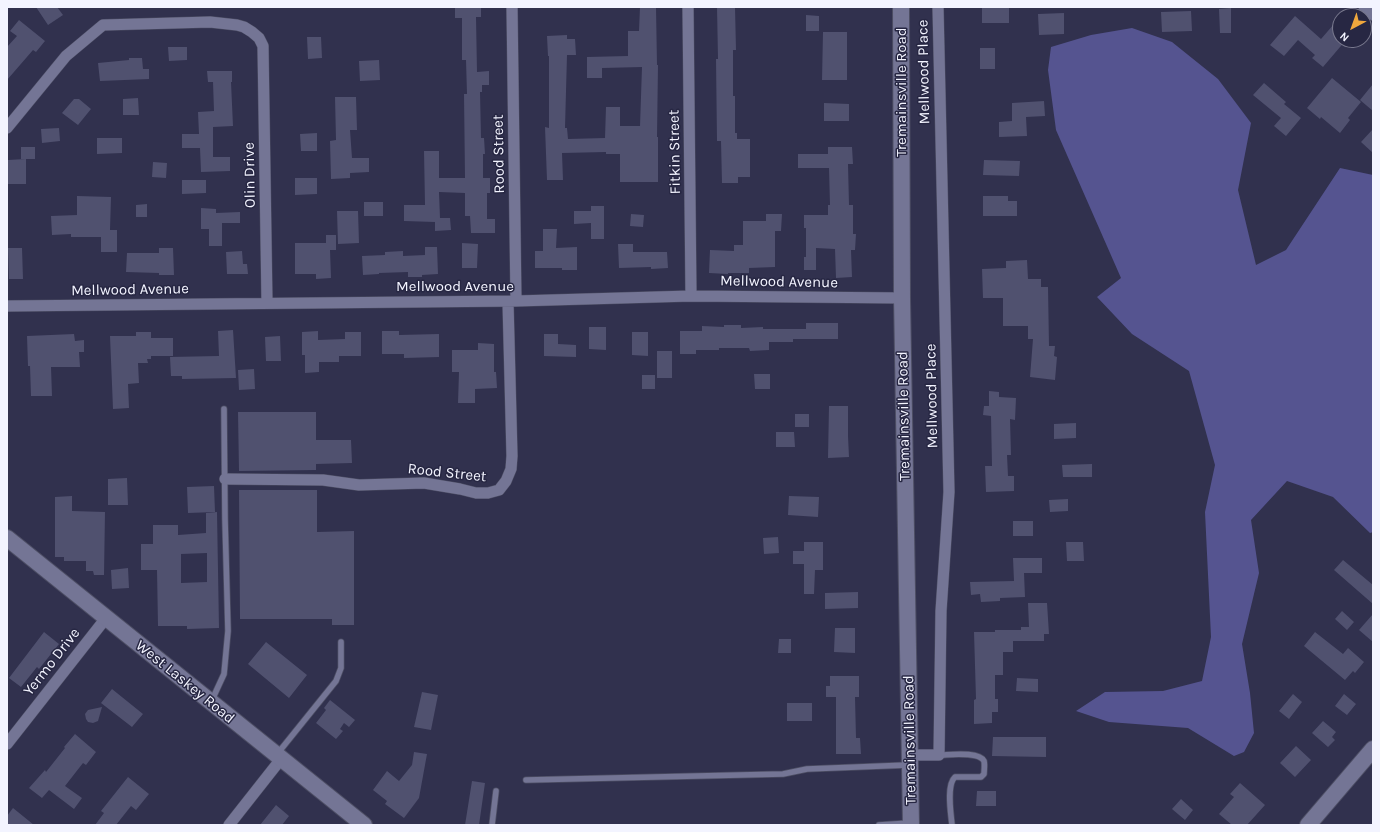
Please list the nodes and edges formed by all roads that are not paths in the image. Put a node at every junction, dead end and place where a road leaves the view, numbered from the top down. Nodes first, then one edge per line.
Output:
1 (512, 7) edge
2 (688, 7) edge
3 (902, 7) edge
4 (938, 7) edge
5 (1364, 7) edge
6 (1373, 15) edge
7 (7, 128) edge
8 (691, 296) junction
9 (902, 298) junction
10 (512, 302) junction
11 (267, 303) junction
12 (7, 306) edge
13 (224, 409) dead end
14 (225, 480) junction
15 (7, 538) edge
16 (106, 618) junction
17 (341, 642) dead end
18 (211, 702) junction
19 (7, 744) edge
20 (1373, 749) edge
21 (939, 754) junction
22 (279, 757) junction
23 (910, 760) junction
24 (526, 780) dead end
25 (496, 792) dead end
26 (911, 824) edge
27 (229, 825) edge
28 (364, 825) edge
29 (492, 825) edge
30 (879, 825) edge
31 (952, 825) edge
32 (1308, 825) edge

1 - 10 street, Rood Street
2 - 8 street, Fitkin Street
3 - 9 street, Tremainsville Road
4 - 21 street, Mellwood Place
5 - 6 street
7 - 11 street, Olin Drive
8 - 9 street, Mellwood Avenue
8 - 10 street, Mellwood Avenue
9 - 23 street, Tremainsville Road
10 - 11 street, Mellwood Avenue
10 - 14 street, Rood Street
11 - 12 street, Mellwood Avenue
13 - 14 lane
14 - 18 lane
15 - 16 street, West Laskey Road
16 - 18 street, West Laskey Road
16 - 19 street, Yermo Drive
17 - 22 lane
18 - 22 street, West Laskey Road
20 - 32 street
21 - 23 street
21 - 31 lane
22 - 27 street
22 - 28 street, West Laskey Road
23 - 24 lane
23 - 26 street, Tremainsville Road
25 - 29 lane
26 - 30 lane

